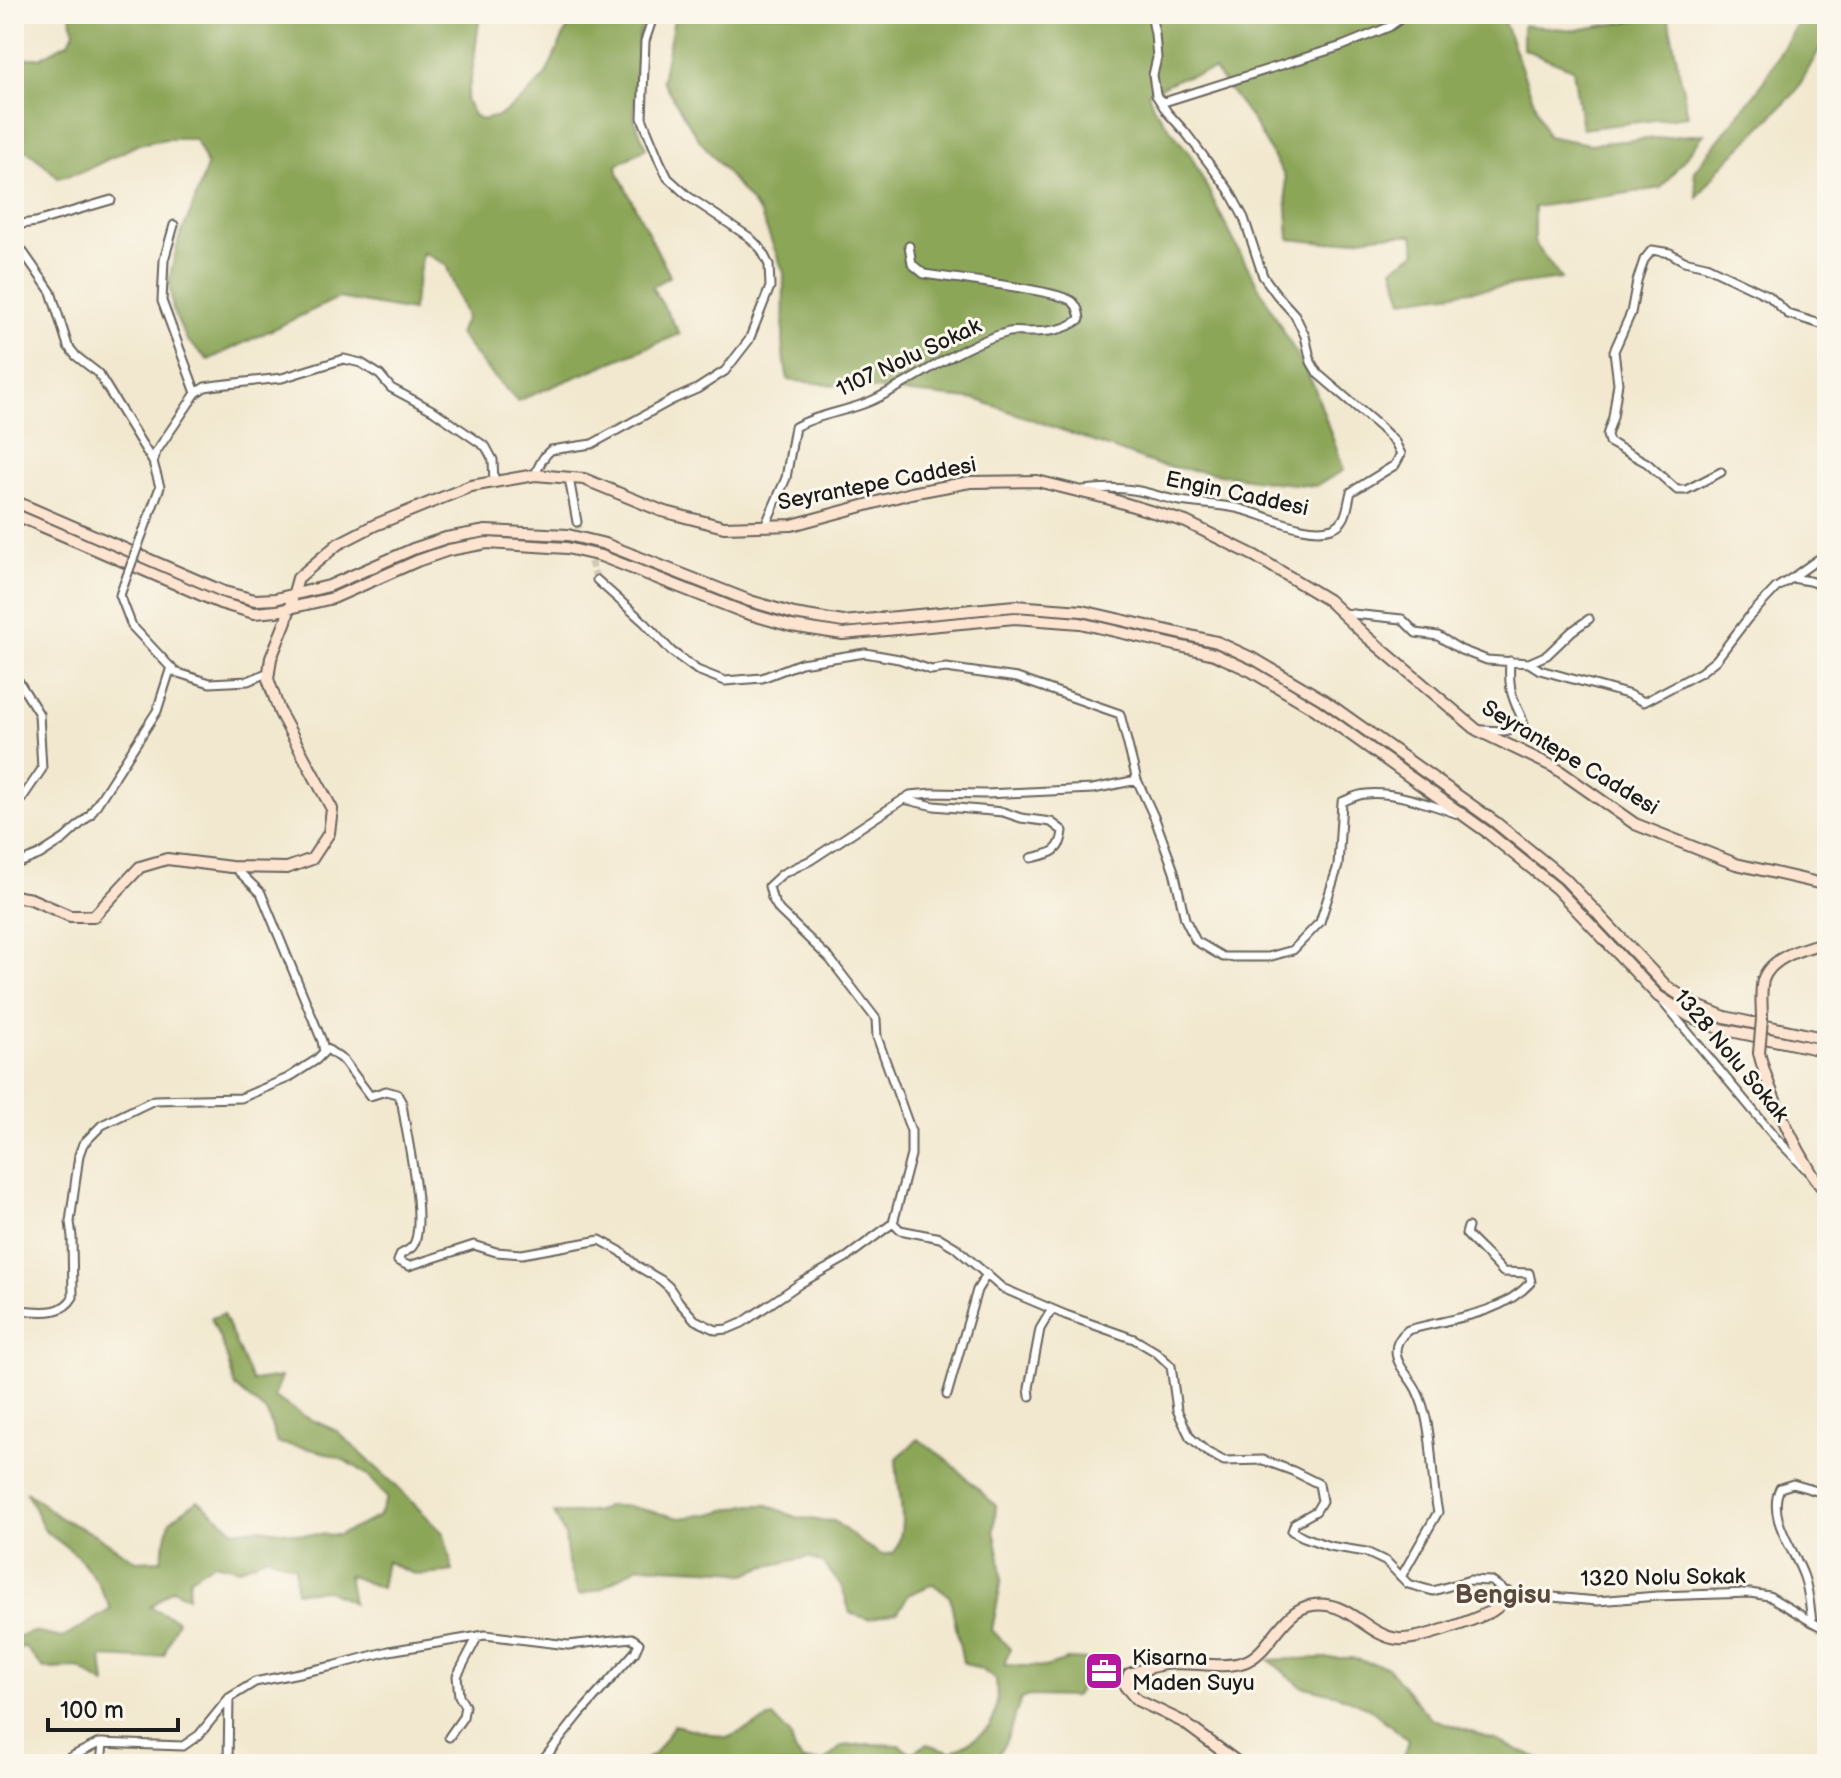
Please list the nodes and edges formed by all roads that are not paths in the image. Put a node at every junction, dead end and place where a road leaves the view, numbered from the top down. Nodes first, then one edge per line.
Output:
1 (654, 14) edge
2 (1151, 14) edge
3 (1407, 14) edge
4 (1160, 100) junction
5 (111, 200) dead end
6 (14, 225) edge
7 (174, 225) dead end
8 (14, 239) edge
9 (909, 246) dead end
10 (1827, 326) edge
11 (196, 393) junction
12 (153, 462) junction
13 (1721, 472) dead end
14 (535, 475) junction
15 (569, 478) junction
16 (494, 482) junction
17 (1077, 491) junction
18 (14, 501) edge
19 (14, 514) edge
20 (577, 522) tunnel mouth
21 (765, 526) junction
22 (1827, 558) edge
23 (1792, 578) junction
24 (597, 580) tunnel mouth
25 (1827, 587) edge
26 (293, 595) junction
27 (289, 608) junction
28 (1342, 613) junction
29 (1589, 619) dead end
30 (1510, 661) junction
31 (1529, 663) junction
32 (171, 667) junction
33 (269, 672) junction
34 (14, 674) edge
35 (1477, 730) junction
36 (1137, 780) junction
37 (903, 799) junction
38 (14, 810) edge
39 (1467, 818) junction
40 (1031, 858) dead end
41 (14, 865) edge
42 (234, 867) junction
43 (1827, 885) edge
44 (14, 896) edge
45 (1827, 942) edge
46 (1656, 994) junction
47 (1827, 1039) edge
48 (323, 1046) junction
49 (1827, 1051) edge
50 (1812, 1175) junction
51 (1827, 1192) edge
52 (893, 1223) junction
53 (1468, 1227) dead end
54 (987, 1274) junction
55 (1052, 1309) junction
56 (14, 1310) edge
57 (947, 1395) dead end
58 (1030, 1396) dead end
59 (1827, 1494) edge
60 (1401, 1577) junction
61 (1508, 1593) junction
62 (1812, 1622) junction
63 (1827, 1630) edge
64 (478, 1636) junction
65 (229, 1698) junction
66 (449, 1737) dead end
67 (103, 1743) junction
68 (61, 1764) edge
69 (101, 1764) edge
70 (228, 1764) edge
71 (540, 1764) edge
72 (1240, 1764) edge

1 - 14 street
2 - 4 street
3 - 4 street
4 - 17 street, Engin Caddesi
5 - 6 street
7 - 11 street
8 - 12 street
9 - 21 street, 1107 Nolu Sokak
10 - 13 street
11 - 12 street
11 - 16 street
12 - 32 street, bridge
14 - 15 main road, Seyrantepe Caddesi
14 - 16 main road, Seyrantepe Caddesi
15 - 20 street
15 - 21 main road, Seyrantepe Caddesi
16 - 26 main road, Seyrantepe Caddesi
17 - 21 main road, Seyrantepe Caddesi
17 - 28 main road, Seyrantepe Caddesi
18 - 26 main road
19 - 27 main road
22 - 23 street
23 - 25 street
23 - 31 street
24 - 36 street
26 - 27 main road, Seyrantepe Caddesi
26 - 47 main road
27 - 33 main road, Seyrantepe Caddesi
27 - 39 main road
28 - 30 street
28 - 35 main road, Seyrantepe Caddesi
29 - 31 street
30 - 31 street
30 - 35 street
32 - 33 street
32 - 41 street
33 - 42 main road
34 - 38 street
35 - 43 main road, Seyrantepe Caddesi
36 - 37 street
36 - 39 street
37 - 40 street
37 - 52 street
39 - 46 main road
42 - 44 main road
42 - 48 street
45 - 50 main road, bridge
46 - 49 main road
46 - 50 street, 1328 Nolu Sokak
48 - 52 street
48 - 56 street
50 - 51 main road
52 - 54 street
53 - 60 street
54 - 55 street
54 - 57 street
55 - 58 street
55 - 60 street, 1320 Nolu Sokak
59 - 62 street
60 - 61 street, 1320 Nolu Sokak
61 - 62 street, 1320 Nolu Sokak
61 - 72 main road
62 - 63 street, 1320 Nolu Sokak
64 - 65 street
64 - 66 street
64 - 71 street
65 - 67 street
65 - 70 street
67 - 68 street
67 - 69 street

